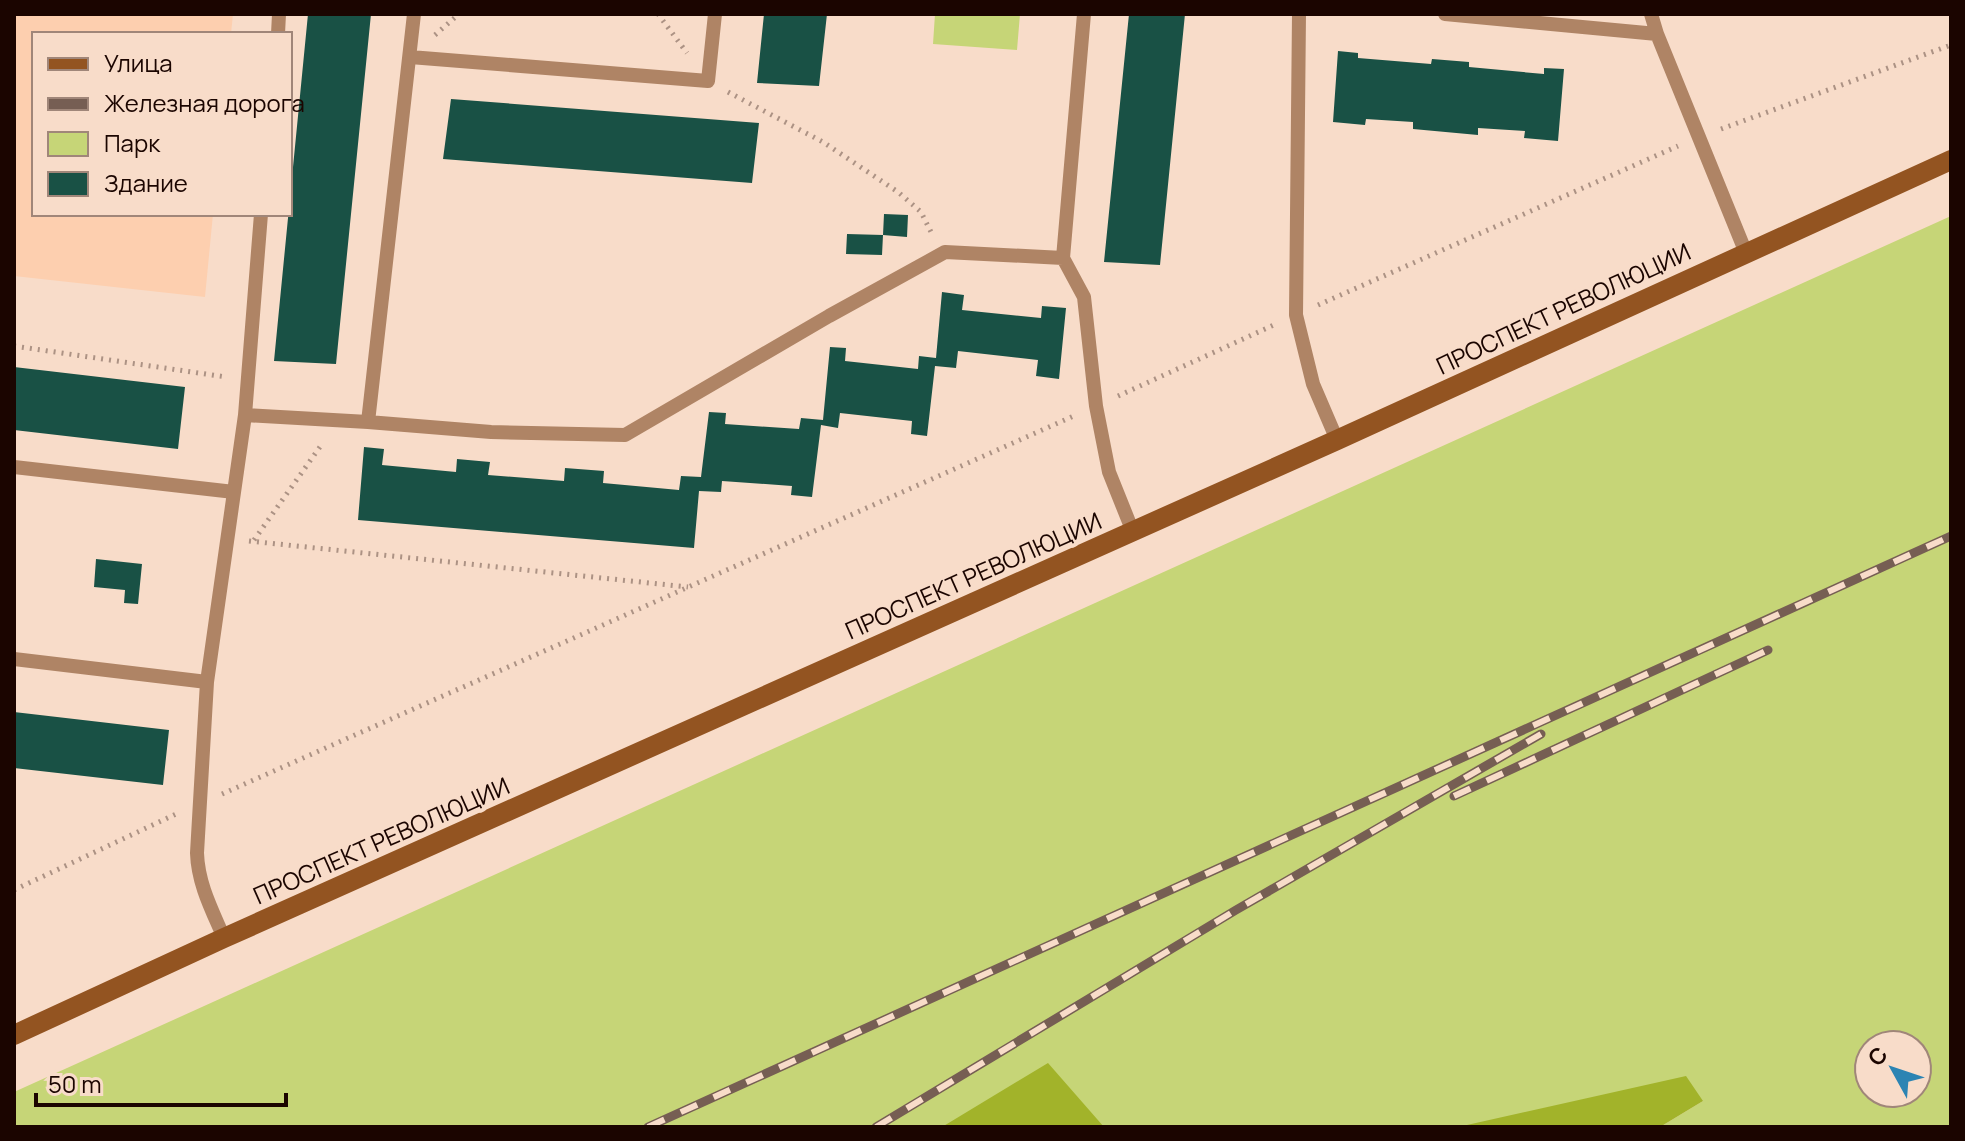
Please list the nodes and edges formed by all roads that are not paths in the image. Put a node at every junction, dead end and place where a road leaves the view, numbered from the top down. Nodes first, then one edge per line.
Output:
1 (414, 14) edge
2 (715, 14) edge
3 (1084, 14) edge
4 (1299, 14) edge
5 (1445, 14) edge
6 (1651, 14) edge
7 (1657, 34) junction
8 (410, 57) junction
9 (1951, 160) edge
10 (261, 216) edge
11 (1746, 253) junction
12 (1063, 258) junction
13 (245, 415) junction
14 (368, 422) junction
15 (1337, 440) junction
16 (14, 467) edge
17 (234, 492) junction
18 (1133, 532) junction
19 (14, 659) edge
20 (207, 682) junction
21 (224, 938) junction
22 (14, 1035) edge

1 - 8 lane
2 - 8 lane
3 - 12 lane
4 - 15 lane
5 - 7 lane
6 - 7 lane
7 - 11 lane
8 - 14 lane
9 - 11 main road, ПРОСПЕКТ РЕВОЛЮЦИИ
10 - 13 lane
11 - 15 main road, ПРОСПЕКТ РЕВОЛЮЦИИ
12 - 14 lane
12 - 18 lane
13 - 14 lane
13 - 17 lane
15 - 18 main road, ПРОСПЕКТ РЕВОЛЮЦИИ
16 - 17 lane
17 - 20 lane
18 - 21 main road, ПРОСПЕКТ РЕВОЛЮЦИИ
19 - 20 lane
20 - 21 lane
21 - 22 main road, ПРОСПЕКТ РЕВОЛЮЦИИ

